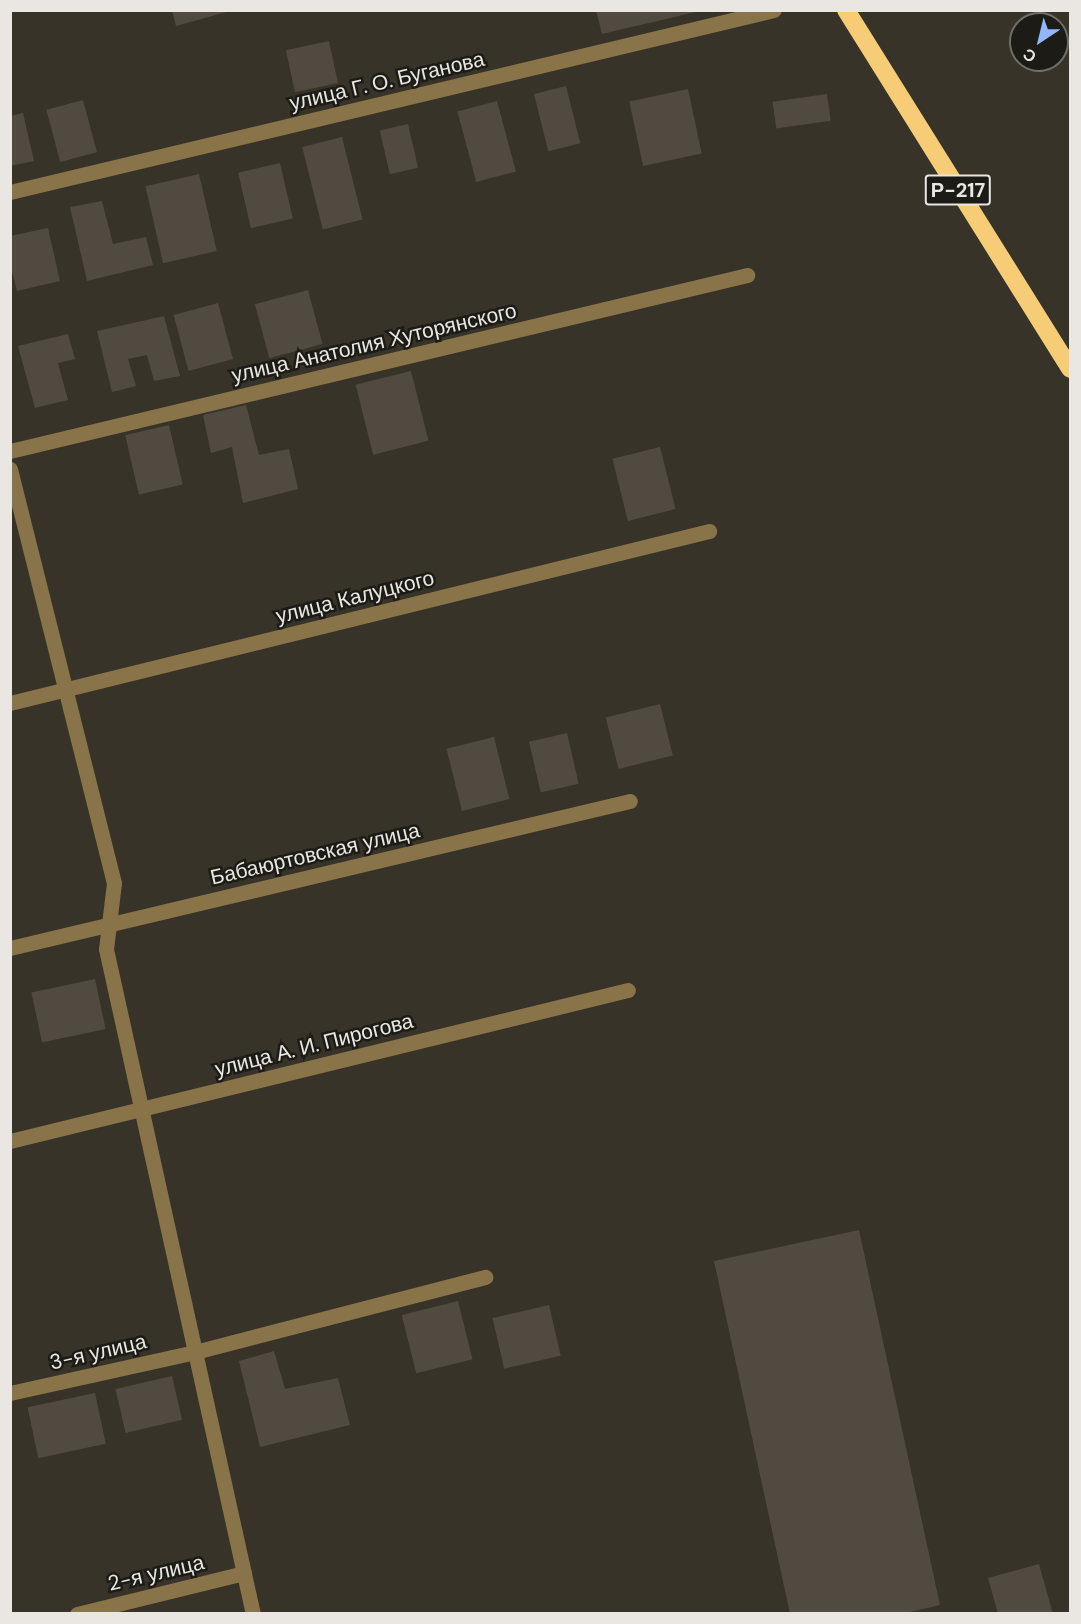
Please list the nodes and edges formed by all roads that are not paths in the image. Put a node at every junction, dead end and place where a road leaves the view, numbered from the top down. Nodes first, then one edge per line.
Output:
1 (774, 10) edge
2 (846, 10) edge
3 (10, 192) edge
4 (747, 275) dead end
5 (1071, 369) edge
6 (10, 451) edge
7 (10, 470) edge
8 (709, 531) dead end
9 (66, 690) junction
10 (10, 703) edge
11 (630, 801) dead end
12 (109, 924) junction
13 (10, 948) edge
14 (628, 990) dead end
15 (142, 1108) junction
16 (10, 1141) edge
17 (484, 1277) dead end
18 (195, 1352) junction
19 (10, 1393) edge
20 (244, 1573) junction
21 (77, 1614) edge
22 (253, 1614) edge

1 - 3 street, улица Г. О. Буганова
2 - 5 highway, Р-217
4 - 6 street, улица Анатолия Хуторянского
7 - 9 street
8 - 9 street, улица Калуцкого
9 - 10 street, улица Калуцкого
9 - 12 street
11 - 12 street, Бабаюртовская улица
12 - 13 street, Бабаюртовская улица
12 - 15 street
14 - 15 street, улица А. И. Пирогова
15 - 16 street, улица А. И. Пирогова
15 - 18 street
17 - 18 street, 3-я улица
18 - 19 street, 3-я улица
18 - 20 street
20 - 21 street, 2-я улица
20 - 22 street

